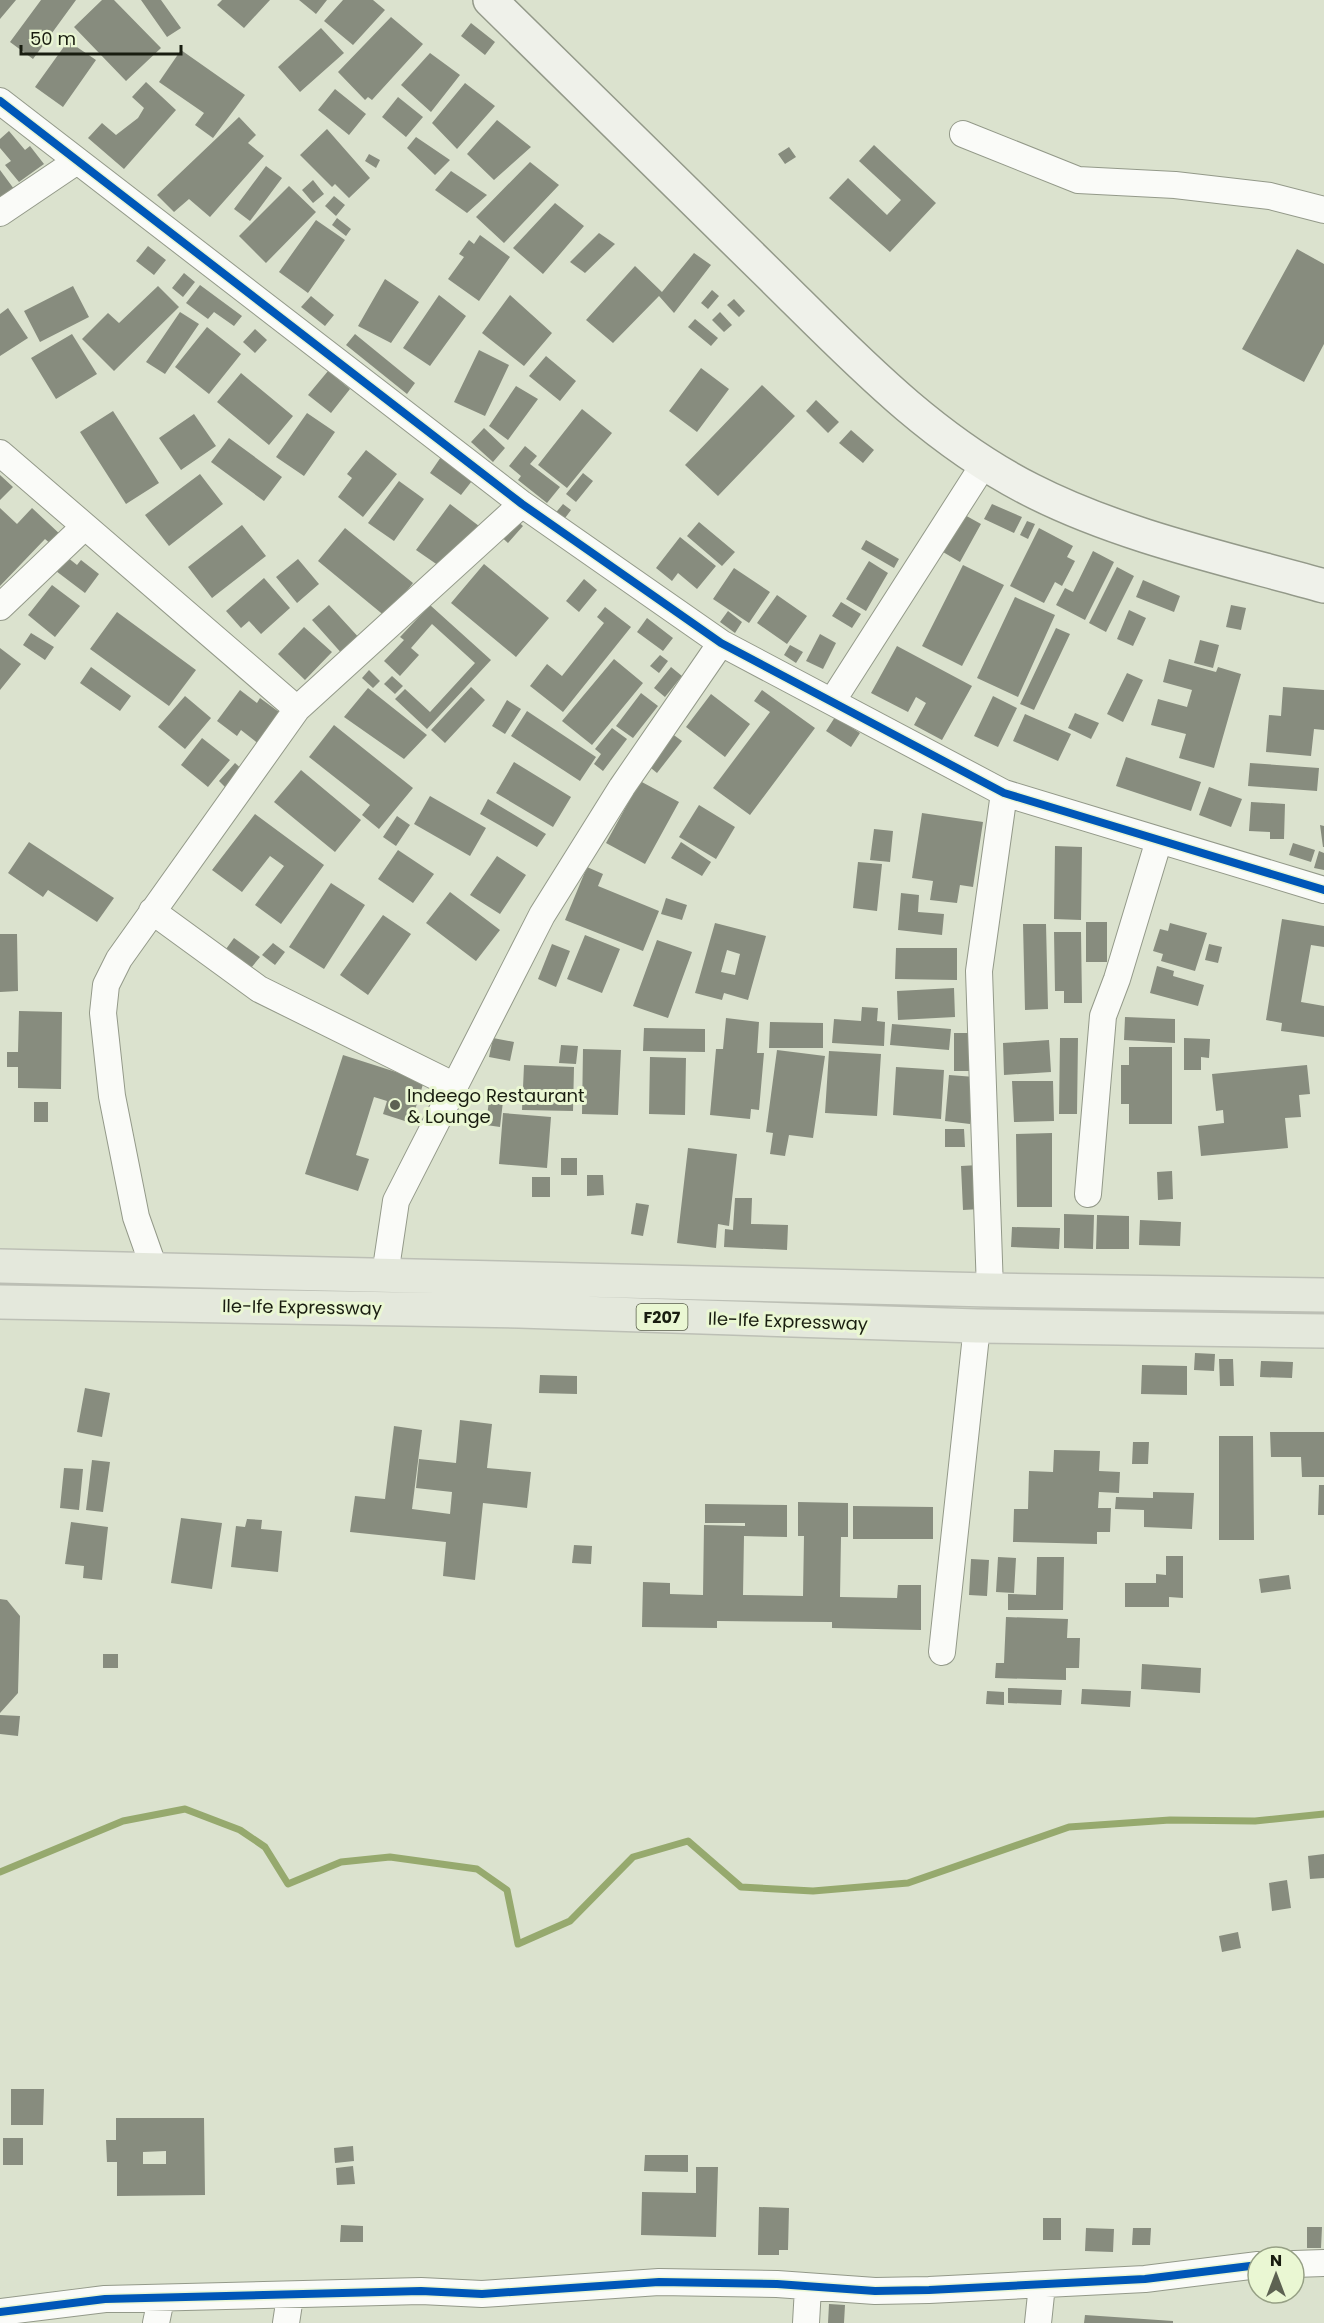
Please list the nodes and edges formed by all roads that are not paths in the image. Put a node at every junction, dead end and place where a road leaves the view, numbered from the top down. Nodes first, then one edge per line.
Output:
1 (490, 0) edge
2 (0, 101) edge
3 (963, 134) dead end
4 (77, 161) junction
5 (1324, 210) edge
6 (0, 213) edge
7 (0, 453) edge
8 (984, 464) junction
9 (522, 504) junction
10 (84, 527) junction
11 (1324, 586) edge
12 (0, 607) edge
13 (721, 643) junction
14 (833, 700) junction
15 (297, 709) junction
16 (1004, 793) junction
17 (1159, 840) junction
18 (1324, 890) edge
19 (152, 911) junction
20 (453, 1084) junction
21 (1088, 1194) dead end
22 (0, 1266) edge
23 (154, 1268) junction
24 (385, 1275) junction
25 (583, 1280) junction
26 (990, 1290) junction
27 (1324, 1295) edge
28 (0, 1302) edge
29 (586, 1315) junction
30 (977, 1326) junction
31 (1324, 1331) edge
32 (942, 1652) dead end
33 (1324, 2263) edge
34 (1306, 2264) edge
35 (1246, 2266) edge
36 (1042, 2285) junction
37 (808, 2288) junction
38 (290, 2297) junction
39 (159, 2311) edge
40 (0, 2312) edge
41 (286, 2323) edge
42 (806, 2323) edge
43 (1038, 2323) edge

1 - 8 main road
2 - 4 street
3 - 5 street
4 - 6 street
4 - 9 street
7 - 10 street
8 - 11 main road
8 - 14 street
9 - 13 street
9 - 15 street
10 - 12 street
10 - 15 street
13 - 14 street
13 - 20 street
14 - 16 street
15 - 19 street
16 - 17 street
16 - 26 street
17 - 18 street
17 - 21 street
19 - 20 street
19 - 23 street
20 - 24 street
22 - 23 main road, Ile-Ife Expressway / F207
23 - 24 main road, Ile-Ife Expressway / F207
24 - 25 main road, Ile-Ife Expressway / F207
25 - 26 main road, Ile-Ife Expressway / F207
25 - 29 main road
26 - 27 main road, Ile-Ife Expressway / F207
28 - 29 main road, Ile-Ife Expressway / F207
29 - 30 main road, Ile-Ife Expressway / F207
30 - 31 main road, Ile-Ife Expressway / F207
30 - 32 street
33 - 34 street
35 - 36 street
36 - 37 street
36 - 43 street
37 - 38 street
37 - 42 street
38 - 39 street
38 - 41 street
39 - 40 street

